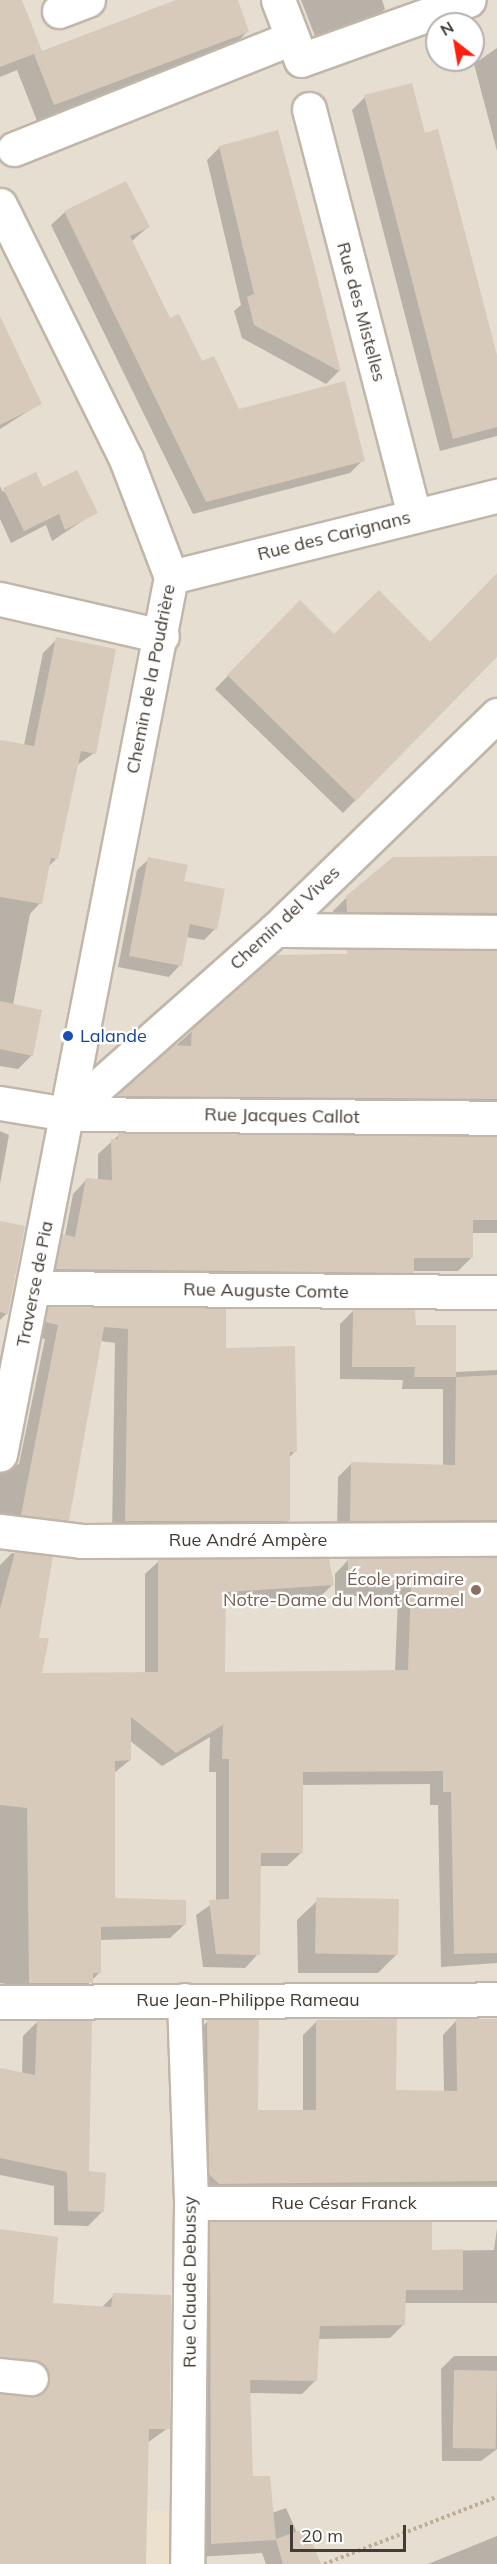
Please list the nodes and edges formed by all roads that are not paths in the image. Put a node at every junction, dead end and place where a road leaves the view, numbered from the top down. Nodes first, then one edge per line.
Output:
1 (278, 0) edge
2 (469, 0) edge
3 (292, 38) junction
4 (309, 109) dead end
5 (14, 149) dead end
6 (0, 205) edge
7 (497, 496) edge
8 (414, 515) junction
9 (171, 577) junction
10 (0, 599) edge
11 (162, 636) junction
12 (493, 723) edge
13 (275, 930) junction
14 (497, 932) edge
15 (0, 1103) edge
16 (68, 1114) junction
17 (497, 1118) edge
18 (35, 1288) junction
19 (497, 1292) edge
20 (0, 1454) edge
21 (0, 1531) edge
22 (497, 1539) edge
23 (497, 1999) edge
24 (184, 2000) junction
25 (0, 2002) edge
26 (191, 2203) junction
27 (497, 2203) edge
28 (187, 2564) edge

1 - 3 street
2 - 3 street
3 - 5 street
4 - 8 street, Rue des Mistelles
6 - 9 street, Chemin de la Poudrière
7 - 8 street, Rue des Carignans
8 - 9 street, Rue des Carignans
9 - 11 street, Chemin de la Poudrière
10 - 11 street
11 - 16 street, Chemin de la Poudrière
12 - 13 street, Chemin del Vives
13 - 14 street
13 - 16 street, Chemin del Vives
15 - 16 street, Rue Jacques Callot
16 - 17 street, Rue Jacques Callot
16 - 18 street, Traverse de Pia
18 - 19 street, Rue Auguste Comte
18 - 20 street, Traverse de Pia
21 - 22 street, Rue André Ampère
23 - 24 street, Rue Jean-Philippe Rameau
24 - 25 street, Rue Jean-Philippe Rameau
24 - 26 street, Rue Claude Debussy
26 - 27 street, Rue César Franck
26 - 28 street, Rue Claude Debussy

